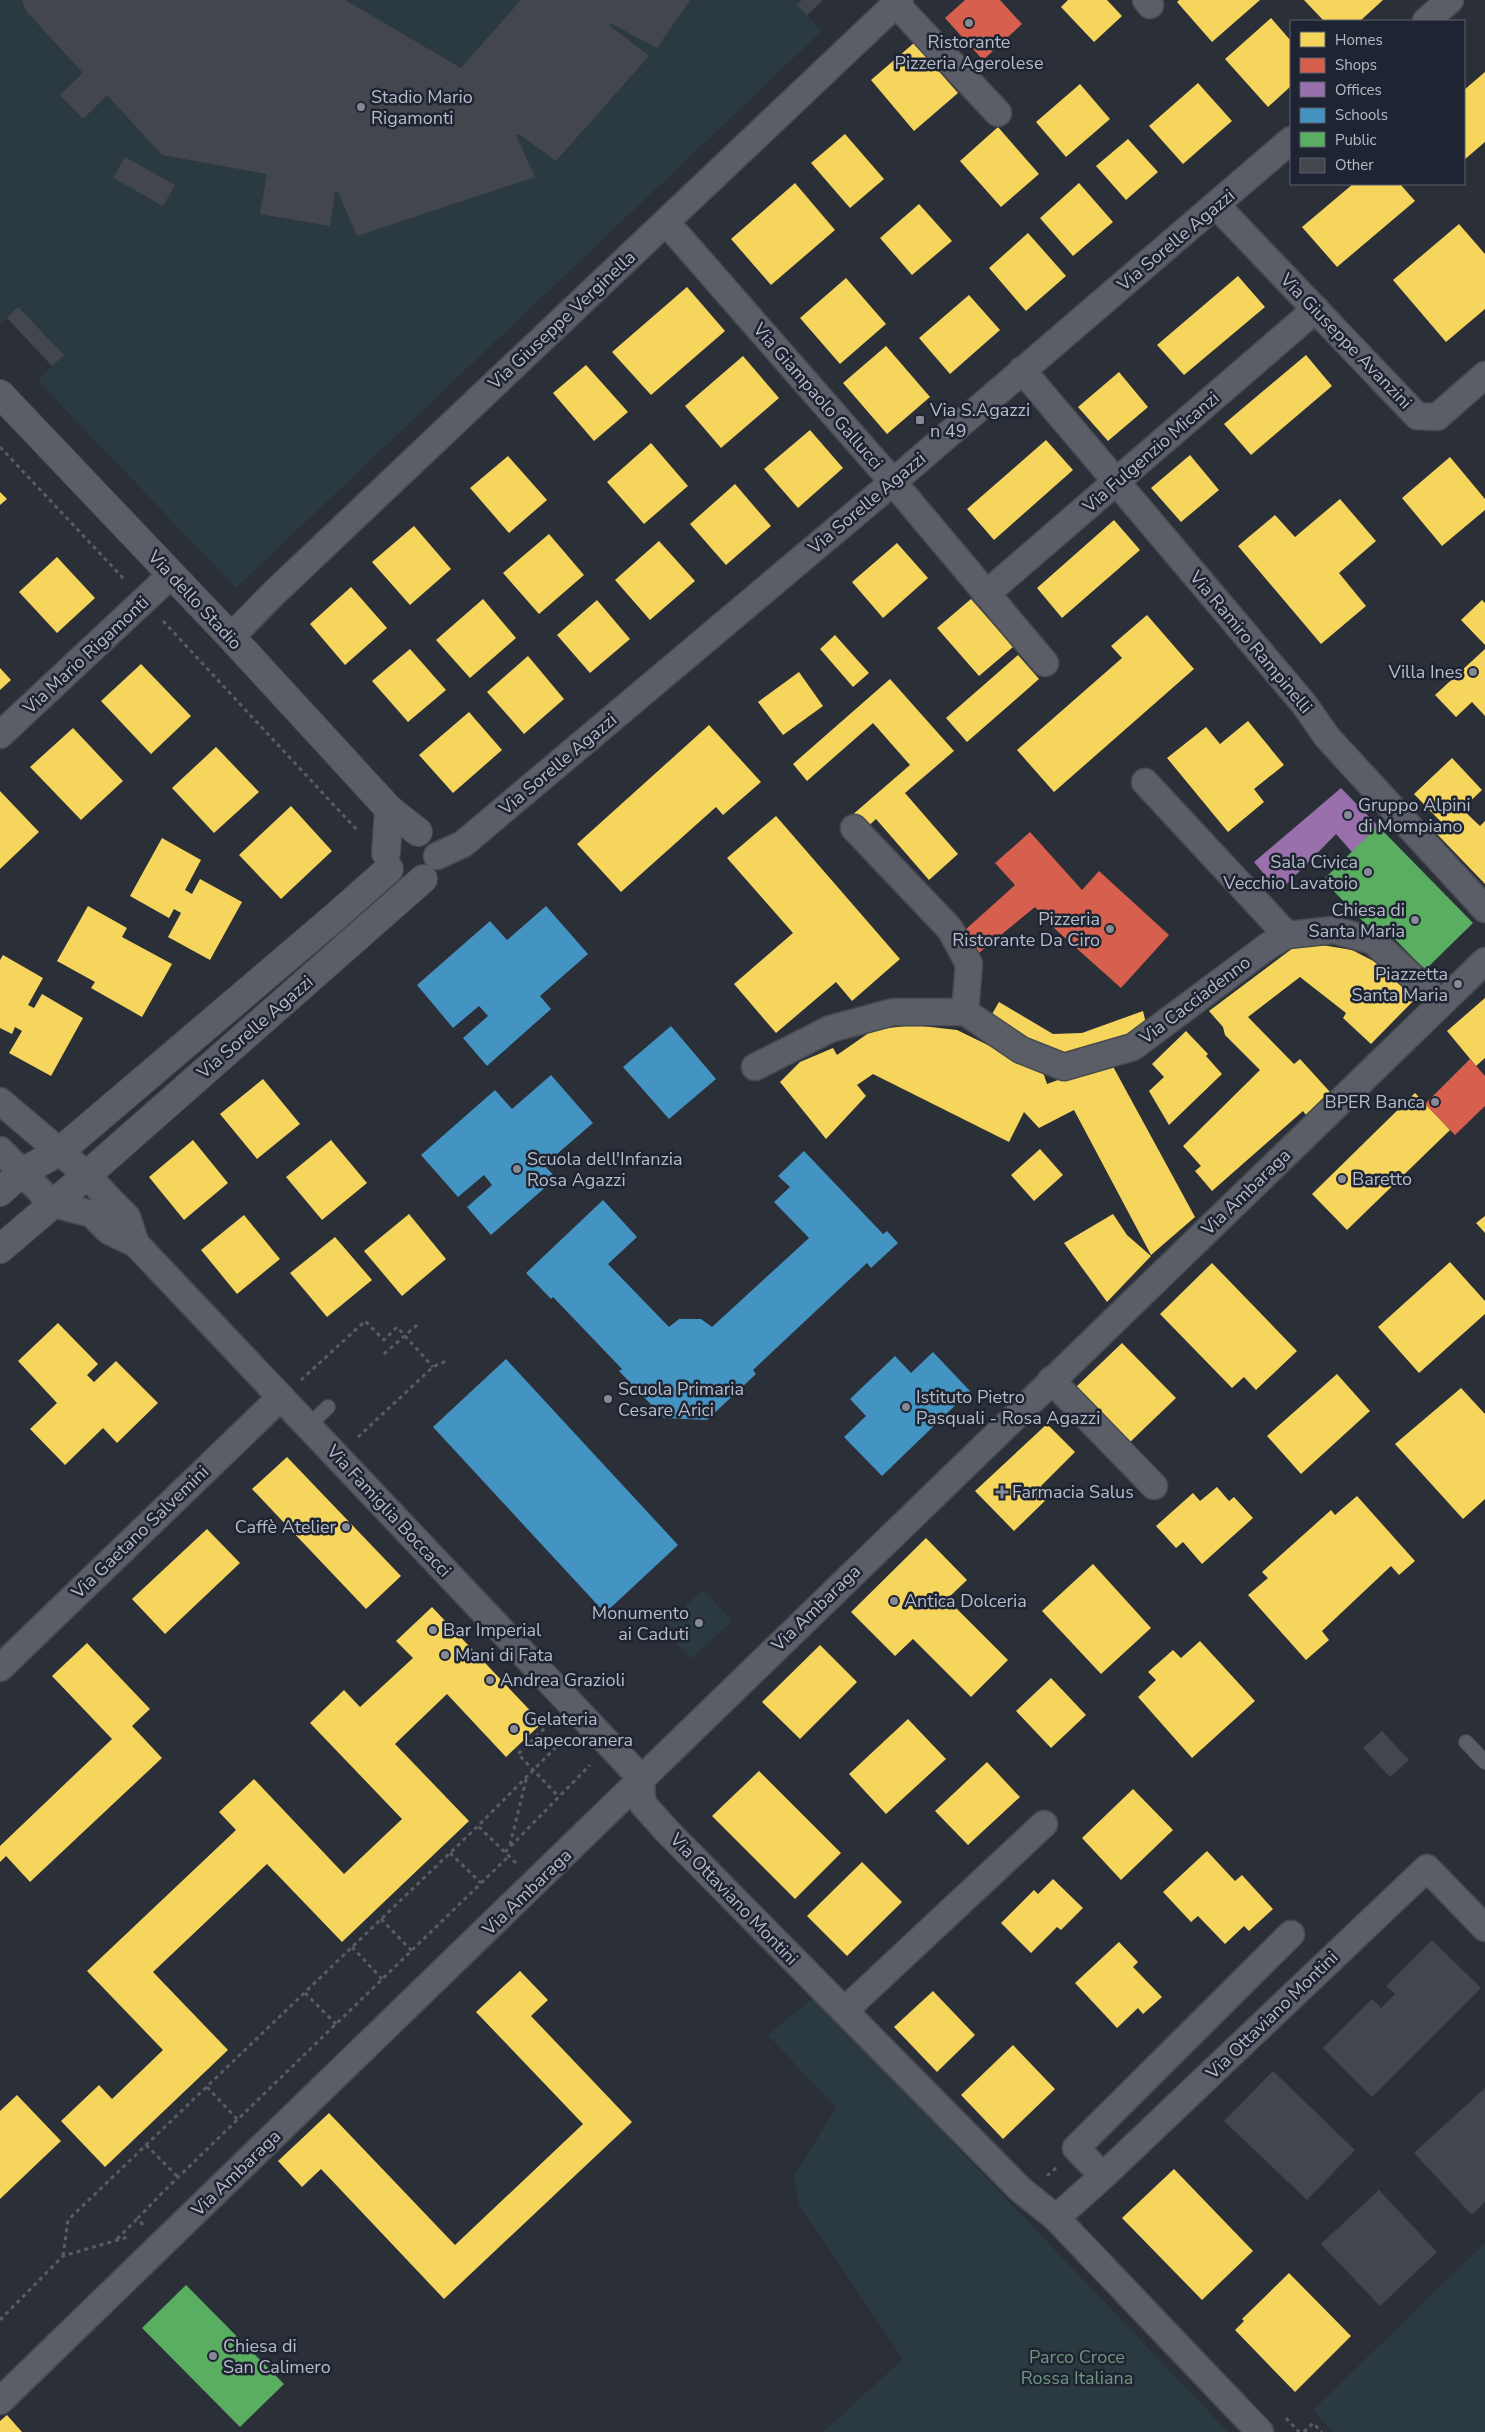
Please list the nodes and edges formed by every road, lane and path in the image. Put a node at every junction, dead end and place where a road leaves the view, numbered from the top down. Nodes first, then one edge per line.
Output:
1 (1450, 0) edge
2 (898, 2) edge
3 (1427, 20) edge
4 (998, 113) dead end
5 (1290, 141) edge
6 (1217, 206) junction
7 (666, 222) junction
8 (1316, 309) junction
9 (1022, 370) junction
10 (1485, 375) edge
11 (0, 394) edge
12 (0, 447) edge
13 (1117, 481) junction
14 (893, 482) junction
15 (171, 574) junction
16 (986, 594) junction
17 (144, 600) junction
18 (231, 637) junction
19 (1045, 663) dead end
20 (0, 736) edge
21 (1145, 782) dead end
22 (388, 808) junction
23 (854, 828) dead end
24 (418, 832) junction
25 (358, 836) dead end
26 (437, 856) junction
27 (387, 861) junction
28 (423, 879) junction
29 (1485, 909) edge
30 (1288, 935) junction
31 (1485, 962) edge
32 (1441, 1003) junction
33 (965, 1012) junction
34 (755, 1067) dead end
35 (0, 1101) edge
36 (0, 1150) edge
37 (59, 1152) junction
38 (22, 1172) junction
39 (87, 1175) junction
40 (0, 1192) edge
41 (53, 1204) junction
42 (136, 1244) junction
43 (0, 1249) edge
44 (417, 1325) dead end
45 (405, 1336) junction
46 (384, 1354) dead end
47 (448, 1360) dead end
48 (433, 1368) junction
49 (294, 1373) dead end
50 (1051, 1380) junction
51 (281, 1397) junction
52 (328, 1407) dead end
53 (308, 1426) junction
54 (357, 1438) dead end
55 (1154, 1486) dead end
56 (0, 1668) edge
57 (554, 1719) dead end
58 (569, 1734) dead end
59 (1466, 1742) dead end
60 (594, 1761) dead end
61 (1485, 1762) edge
62 (533, 1770) junction
63 (527, 1776) junction
64 (641, 1778) junction
65 (559, 1797) junction
66 (1044, 1824) dead end
67 (478, 1826) junction
68 (509, 1847) junction
69 (505, 1852) junction
70 (450, 1853) junction
71 (509, 1856) junction
72 (481, 1883) junction
73 (535, 1883) junction
74 (381, 1919) junction
75 (1485, 1928) edge
76 (1292, 1934) dead end
77 (352, 1947) junction
78 (412, 1951) junction
79 (382, 1979) junction
80 (305, 1993) junction
81 (1221, 2004) junction
82 (844, 2011) junction
83 (336, 2024) junction
84 (1250, 2035) junction
85 (206, 2087) junction
86 (238, 2120) junction
87 (146, 2145) junction
88 (1103, 2176) junction
89 (179, 2178) junction
90 (138, 2218) junction
91 (1056, 2218) junction
92 (148, 2230) dead end
93 (131, 2236) dead end
94 (116, 2241) junction
95 (64, 2256) junction
96 (0, 2320) edge
97 (0, 2401) edge
98 (1260, 2432) edge
99 (1304, 2432) edge
100 (1322, 2432) edge

1 - 3 street
2 - 4 street, Via Giuseppe Verginella
2 - 7 street, Via Giuseppe Verginella
5 - 6 street, Via Sorelle Agazzi
6 - 8 street, Via Giuseppe Avanzini
6 - 9 street, Via Sorelle Agazzi
7 - 14 street, Via Giampaolo Gallucci
7 - 18 street, Via Giuseppe Verginella
8 - 10 street, Via Giuseppe Avanzini
8 - 13 street, Via Fulgenzio Micanzi
9 - 13 street, Via Ramiro Rampinelli
9 - 14 street, Via Sorelle Agazzi
11 - 15 street, Via dello Stadio
12 - 17 path
13 - 16 street, Via Fulgenzio Micanzi
13 - 29 street, Via Ramiro Rampinelli
14 - 16 street, Via Giampaolo Gallucci
14 - 26 street, Via Sorelle Agazzi
15 - 17 street, Via Mario Rigamonti
15 - 18 street, Via dello Stadio
16 - 19 street, Via Giampaolo Gallucci
17 - 20 street, Via Mario Rigamonti
17 - 25 path
18 - 22 street, Via dello Stadio
21 - 30 street
22 - 24 street, Via dello Stadio
22 - 27 street
23 - 33 street
24 - 26 street
24 - 27 street
26 - 28 street
27 - 28 street
27 - 37 street, Via Sorelle Agazzi
28 - 39 street, Via Sorelle Agazzi
30 - 32 street, Via Cacciadenno
30 - 33 street, Via Cacciadenno
31 - 32 street
32 - 50 street, Via Ambaraga
33 - 34 street
35 - 37 street, Via Famiglia Boccacci
36 - 38 street
37 - 38 street, Via Sorelle Agazzi
37 - 39 street, Via Famiglia Boccacci
38 - 40 street, Via Sorelle Agazzi
38 - 41 street
39 - 41 street, Via Sorelle Agazzi
39 - 42 street, Via Famiglia Boccacci
41 - 42 street, Via Famiglia Boccacci
41 - 43 street, Via Sorelle Agazzi
42 - 51 street, Via Famiglia Boccacci
44 - 45 path
45 - 46 path
45 - 48 path
45 - 49 path
47 - 48 path
48 - 54 path
50 - 55 street
50 - 64 street, Via Ambaraga
51 - 53 street, Via Famiglia Boccacci
51 - 56 street, Via Gaetano Salvemini
52 - 53 lane
53 - 64 street, Via Famiglia Boccacci
57 - 62 path
58 - 62 path
59 - 61 lane
60 - 65 path
62 - 63 path
62 - 65 path
63 - 67 path
63 - 68 path
64 - 73 street, Via Ambaraga
64 - 82 street, Via Ottaviano Montini
65 - 68 path
66 - 82 street
67 - 69 path
67 - 70 path
68 - 69 path
69 - 71 path
70 - 72 path
70 - 74 path
71 - 72 path
71 - 73 path
72 - 78 path
73 - 97 street, Via Ambaraga
74 - 77 path
74 - 78 path
75 - 84 street, Via Ottaviano Montini
76 - 81 street
77 - 79 path
77 - 80 path
78 - 79 path
79 - 83 path
80 - 83 path
80 - 85 path
81 - 84 street
81 - 88 street
82 - 91 street, Via Ottaviano Montini
83 - 86 path
84 - 88 street, Via Ottaviano Montini
85 - 86 path
85 - 87 path
86 - 89 path
87 - 89 path
87 - 95 path
88 - 91 street, Via Ottaviano Montini
89 - 90 path
90 - 92 path
90 - 94 path
91 - 98 street, Via Ottaviano Montini
93 - 94 path
94 - 95 path
95 - 96 path
99 - 100 path

